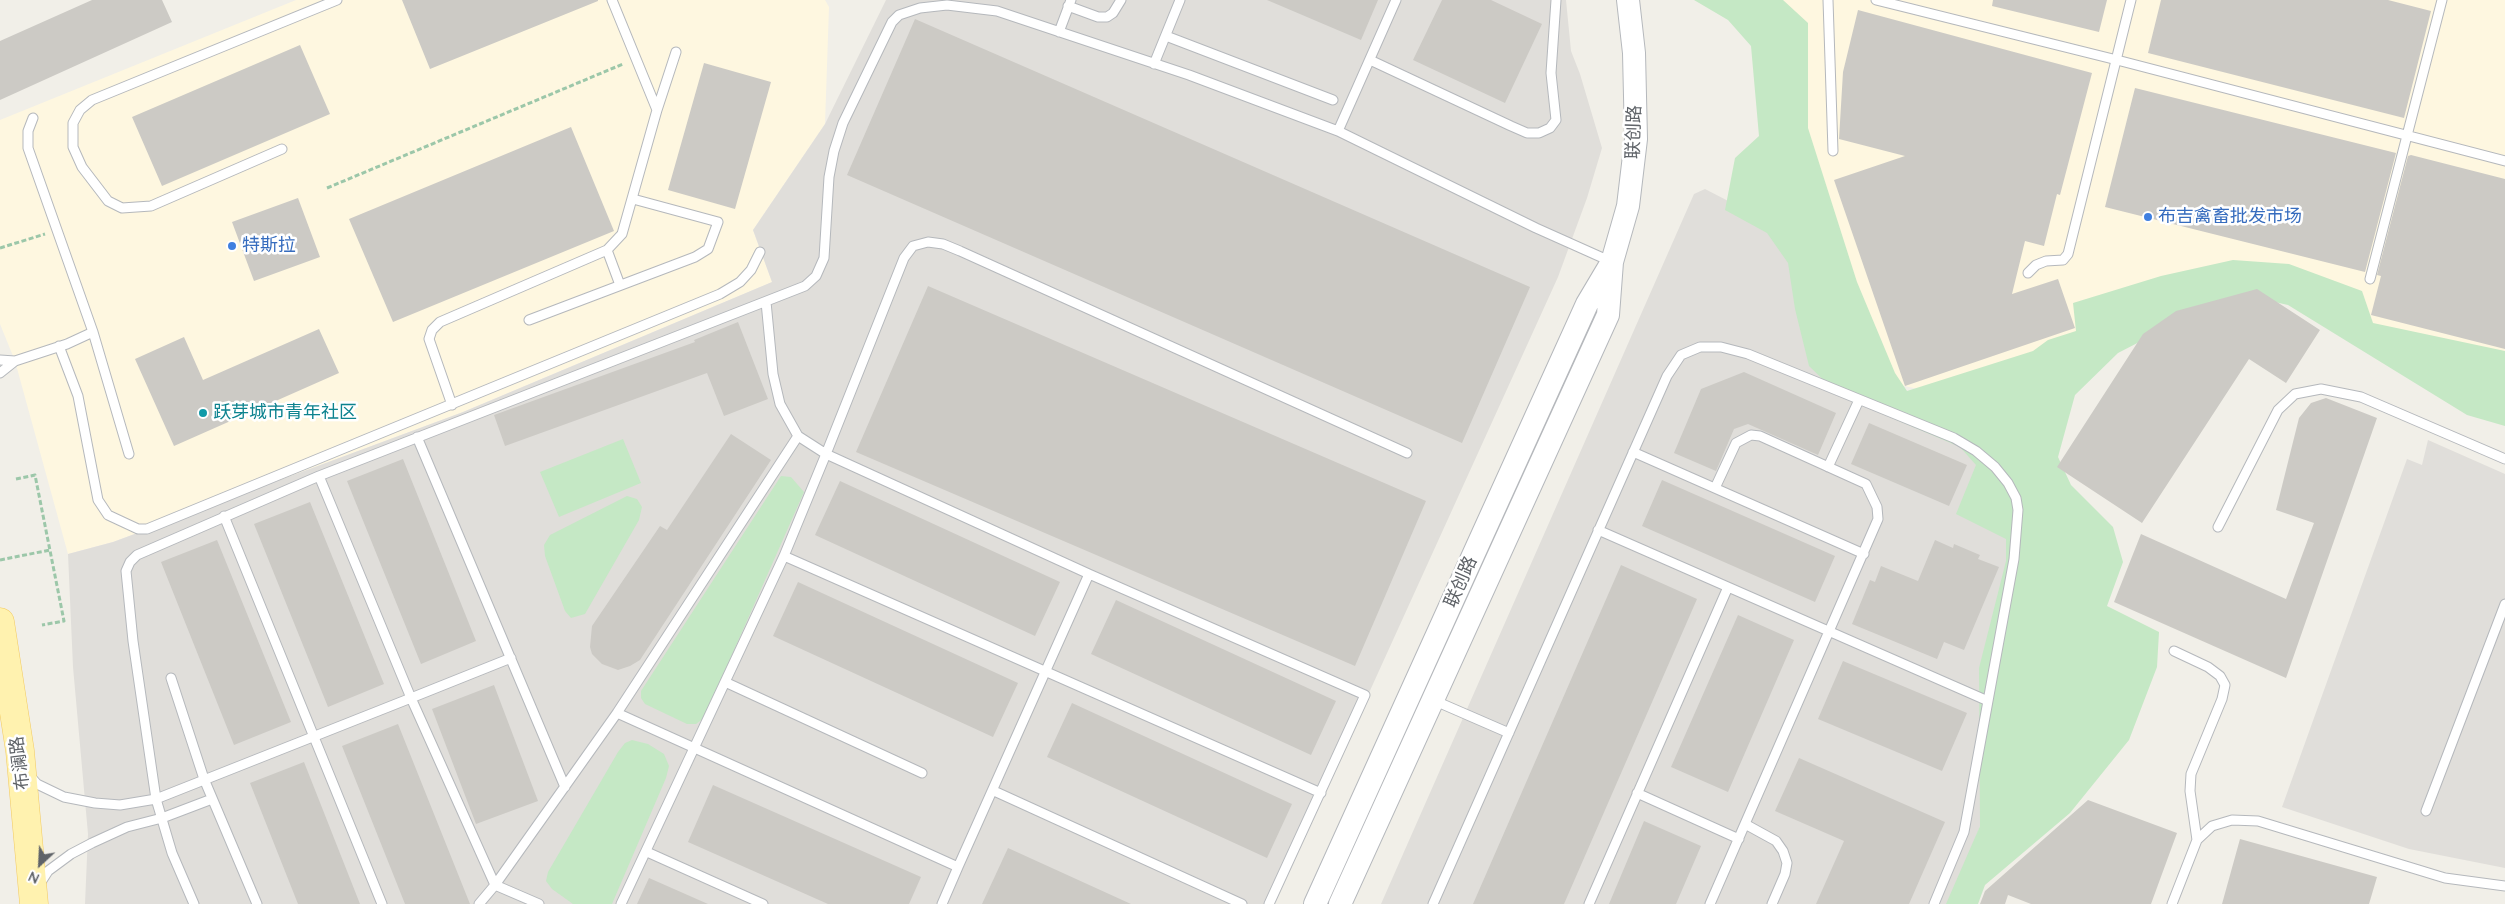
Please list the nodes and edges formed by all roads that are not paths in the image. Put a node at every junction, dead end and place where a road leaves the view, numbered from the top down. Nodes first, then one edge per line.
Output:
1 (337, 0) edge
2 (612, 0) edge
3 (1121, 0) edge
4 (1180, 0) edge
5 (1396, 0) edge
6 (1556, 0) edge
7 (1628, 0) edge
8 (1828, 0) edge
9 (1876, 0) edge
10 (2132, 0) edge
11 (2441, 0) edge
12 (1070, 3) edge
13 (1059, 32) junction
14 (1166, 36) junction
15 (676, 52) dead end
16 (1370, 60) junction
17 (2117, 60) junction
18 (1154, 64) junction
19 (1333, 100) dead end
20 (657, 110) junction
21 (33, 118) dead end
22 (1338, 131) junction
23 (2407, 136) junction
24 (282, 149) dead end
25 (1833, 151) dead end
26 (2505, 161) edge
27 (633, 199) junction
28 (607, 250) junction
29 (760, 252) dead end
30 (1612, 262) junction
31 (2028, 273) dead end
32 (2370, 279) dead end
33 (620, 284) junction
34 (766, 302) junction
35 (530, 320) dead end
36 (93, 332) junction
37 (59, 346) junction
38 (0, 360) edge
39 (15, 361) junction
40 (0, 373) edge
41 (1859, 400) junction
42 (452, 405) junction
43 (798, 436) junction
44 (417, 438) junction
45 (1633, 452) junction
46 (1408, 453) dead end
47 (129, 454) dead end
48 (826, 454) junction
49 (2505, 459) edge
50 (1828, 467) junction
51 (319, 476) junction
52 (1715, 488) junction
53 (224, 516) junction
54 (2218, 527) dead end
55 (1598, 530) junction
56 (1864, 554) junction
57 (784, 556) junction
58 (1090, 574) junction
59 (1728, 587) junction
60 (2505, 604) edge
61 (0, 622) edge
62 (1830, 632) junction
63 (2174, 651) dead end
64 (511, 658) junction
65 (1047, 670) junction
66 (171, 678) dead end
67 (725, 682) junction
68 (1423, 695) junction
69 (411, 698) junction
70 (1988, 701) junction
71 (618, 713) junction
72 (1509, 733) junction
73 (312, 736) junction
74 (694, 748) junction
75 (21, 768) junction
76 (922, 773) dead end
77 (204, 779) junction
78 (566, 787) junction
79 (994, 791) junction
80 (1321, 793) junction
81 (1637, 793) junction
82 (212, 798) junction
83 (156, 799) junction
84 (2426, 811) dead end
85 (162, 818) junction
86 (1745, 824) junction
87 (1739, 839) junction
88 (2197, 840) junction
89 (647, 852) junction
90 (958, 867) junction
91 (496, 885) junction
92 (2505, 886) edge
93 (34, 899) edge
94 (533, 903) edge
95 (194, 904) edge
96 (257, 904) edge
97 (382, 904) edge
98 (479, 904) edge
99 (621, 904) edge
100 (762, 904) edge
101 (942, 904) edge
102 (1242, 904) edge
103 (1270, 904) edge
104 (1315, 904) edge
105 (1340, 904) edge
106 (1433, 904) edge
107 (1588, 904) edge
108 (1710, 904) edge
109 (1772, 904) edge
110 (1934, 904) edge
111 (2172, 904) edge

1 - 24 lane
2 - 20 lane
3 - 12 lane
4 - 14 lane
5 - 16 lane
6 - 16 lane
7 - 30 street, 联创路
8 - 25 lane
9 - 17 lane
10 - 17 lane
11 - 23 lane
12 - 13 lane
13 - 18 lane
13 - 34 lane
14 - 18 lane
14 - 19 lane
15 - 20 lane
16 - 22 lane
17 - 23 lane
17 - 31 lane
18 - 22 lane
20 - 27 lane
21 - 36 lane
22 - 30 lane
23 - 26 lane
23 - 32 lane
27 - 28 lane
27 - 33 lane
28 - 33 lane
28 - 42 lane
29 - 42 lane
30 - 68 street, 联创路
33 - 35 lane
34 - 43 lane
34 - 44 lane
36 - 37 lane
36 - 47 lane
37 - 39 lane
37 - 42 lane
38 - 39 lane
39 - 40 lane
41 - 45 lane
41 - 50 lane
41 - 70 lane
43 - 48 lane
43 - 71 lane
44 - 51 lane
44 - 64 lane
45 - 52 lane
45 - 55 lane
46 - 48 lane
48 - 57 lane
48 - 58 lane
49 - 54 lane
50 - 52 lane
50 - 56 lane
51 - 53 lane
51 - 69 lane
52 - 56 lane
53 - 73 lane
53 - 83 lane
55 - 59 lane
55 - 72 lane
56 - 62 lane
57 - 65 lane
57 - 67 lane
58 - 65 lane
58 - 80 lane
59 - 62 lane
59 - 81 lane
60 - 84 lane
61 - 75 main road, 布澜路
62 - 70 lane
62 - 86 lane
63 - 88 lane
64 - 69 lane
64 - 78 lane
65 - 79 lane
65 - 80 lane
66 - 77 lane
67 - 74 lane
67 - 76 lane
68 - 72 lane
68 - 104 street, 联创路
68 - 105 street, 联创路
69 - 73 lane
69 - 91 lane
70 - 110 lane
71 - 74 lane
71 - 78 lane
72 - 106 lane
73 - 77 lane
73 - 97 lane
74 - 89 lane
74 - 90 lane
75 - 83 lane
75 - 93 main road, 布澜路
77 - 82 lane
77 - 83 lane
78 - 91 lane
79 - 90 lane
79 - 102 lane
80 - 103 lane
81 - 87 lane
81 - 107 lane
82 - 85 lane
82 - 96 lane
83 - 85 lane
85 - 93 lane
85 - 95 lane
86 - 87 lane
86 - 109 lane
87 - 108 lane
88 - 92 lane
88 - 111 lane
89 - 99 lane
89 - 100 lane
90 - 101 lane
91 - 94 lane
91 - 98 lane

